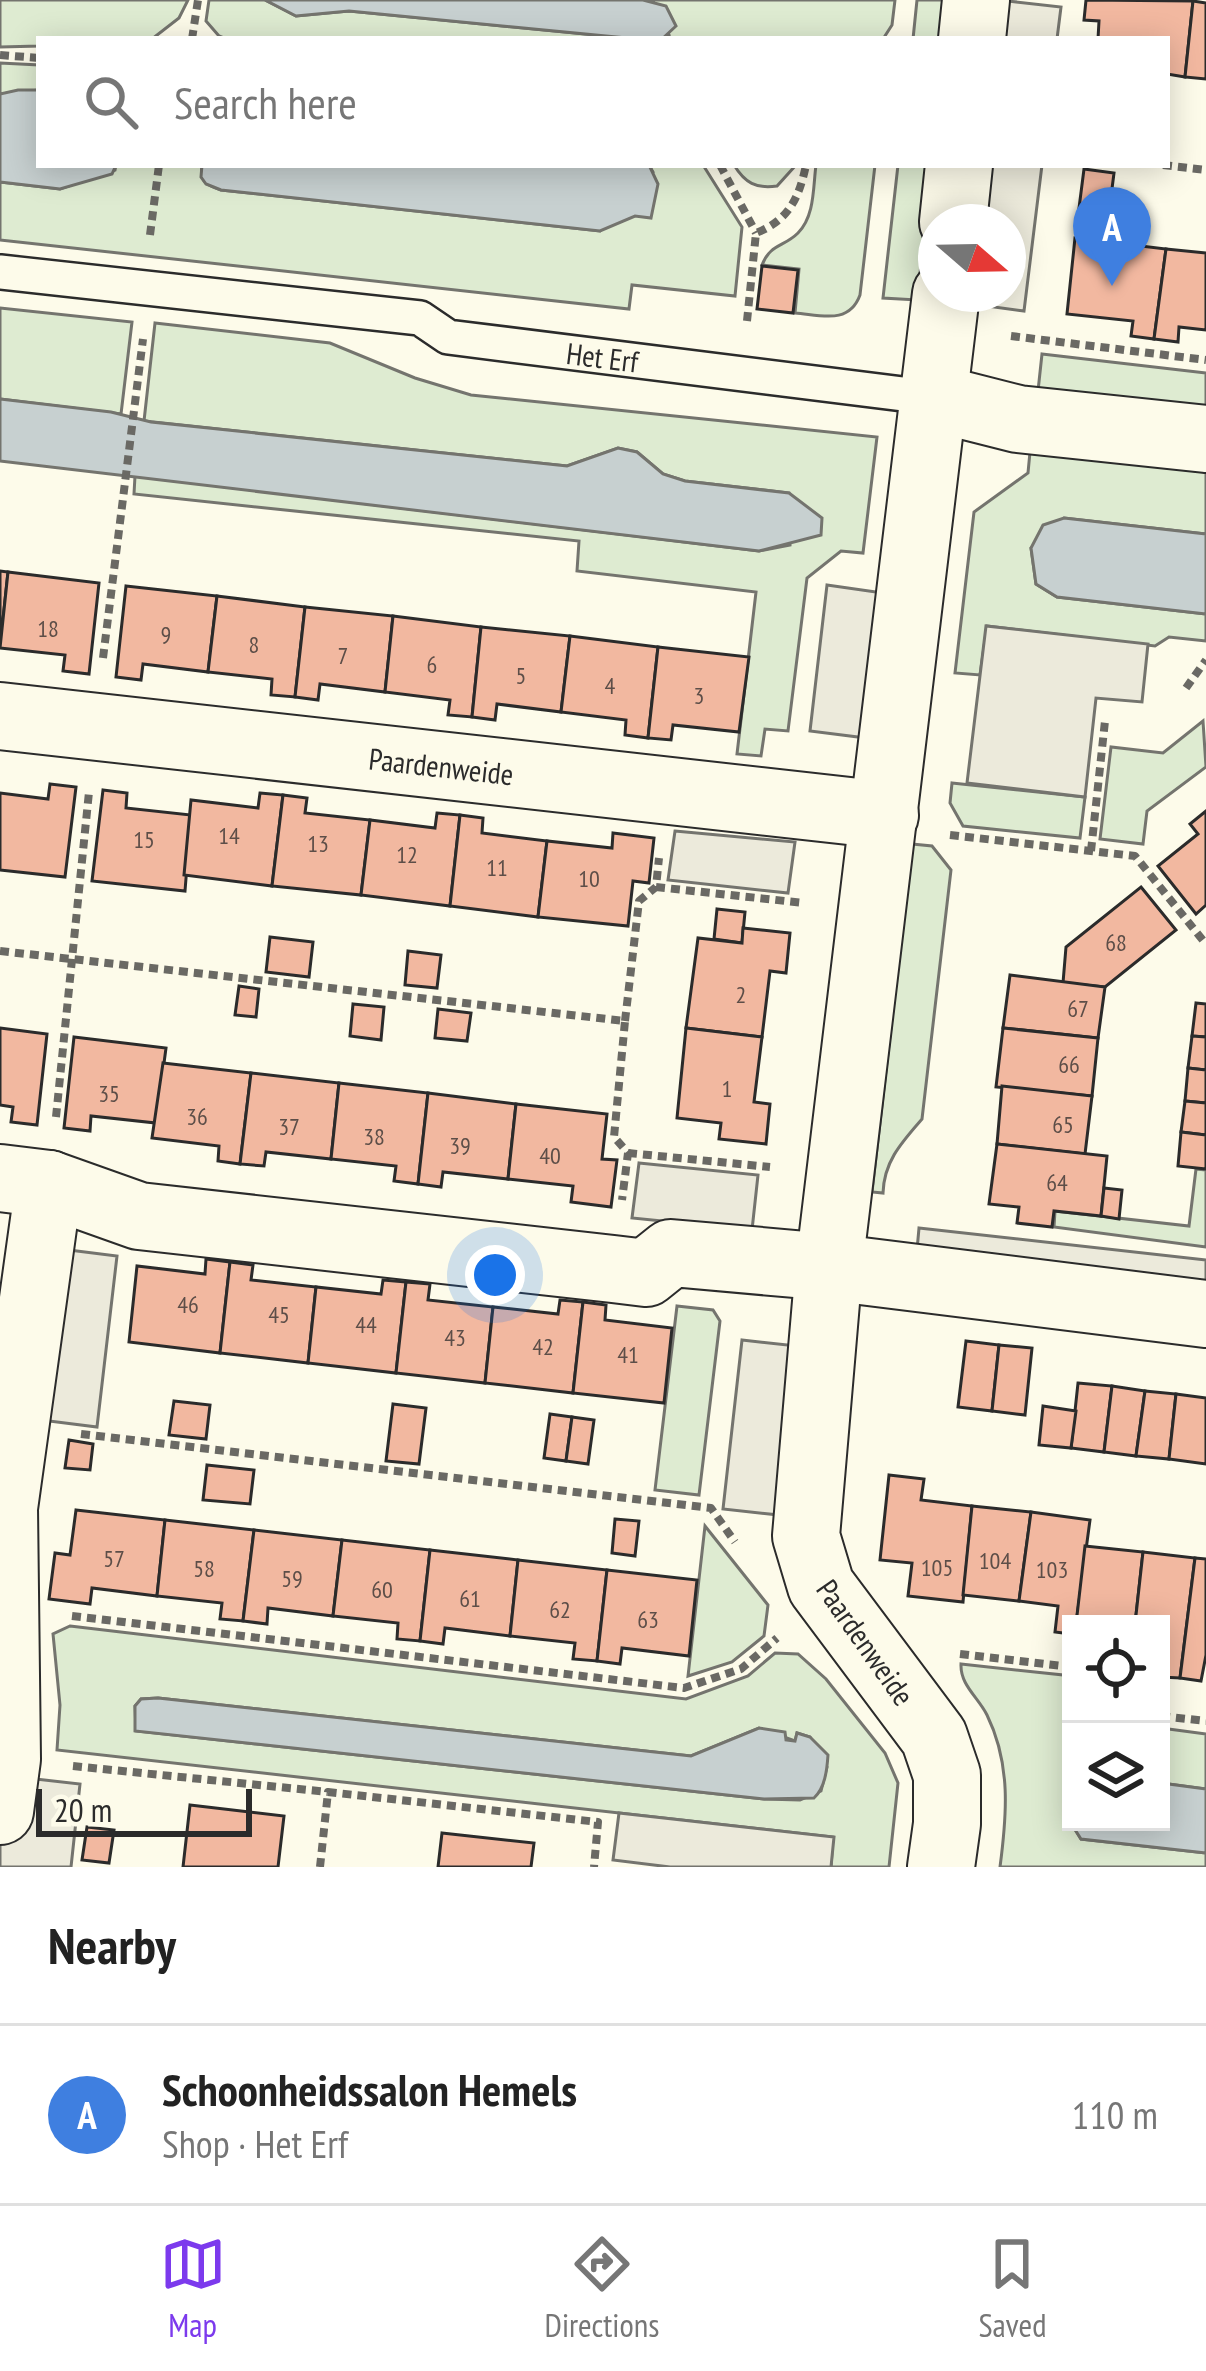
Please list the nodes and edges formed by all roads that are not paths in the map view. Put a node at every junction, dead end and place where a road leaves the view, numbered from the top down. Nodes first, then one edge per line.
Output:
1 (976, 0) edge
2 (972, 36) edge
3 (959, 168) edge
4 (955, 204) edge
5 (0, 272) edge
6 (944, 312) edge
7 (935, 398) junction
8 (1206, 439) edge
9 (0, 716) edge
10 (884, 821) junction
11 (24, 1181) edge
12 (829, 1267) junction
13 (1206, 1314) edge
14 (3, 1785) edge
15 (941, 1867) edge

1 - 2 street
3 - 4 street
5 - 7 lane, Het Erf
6 - 7 street, Paardenweide
7 - 8 street, Het Erf
7 - 10 street, Paardenweide
9 - 10 street, Paardenweide
10 - 12 street, Paardenweide
11 - 12 street
11 - 14 street
12 - 13 street
12 - 15 street, Paardenweide

